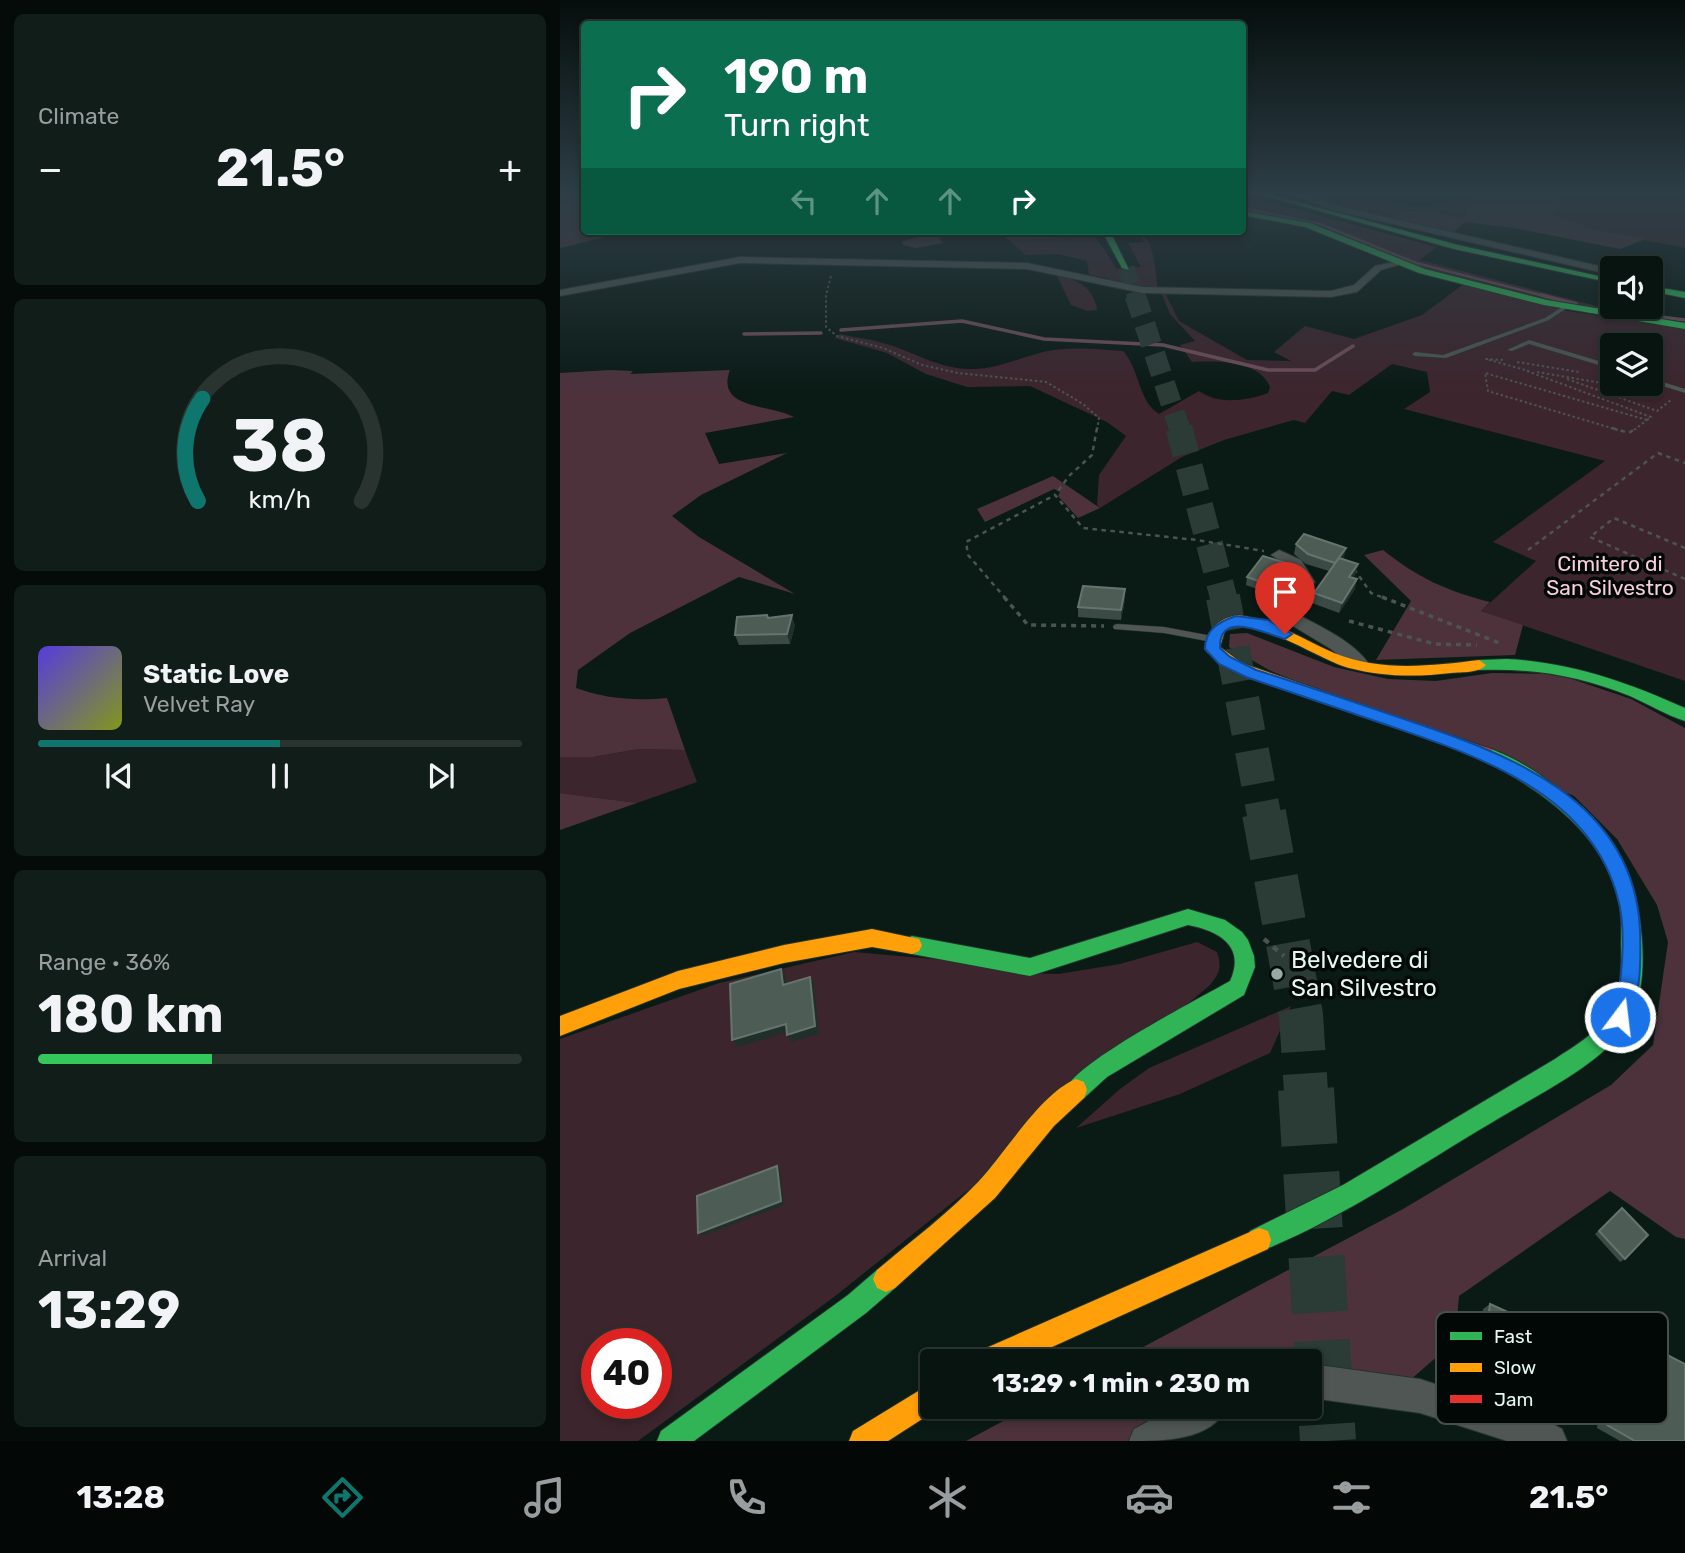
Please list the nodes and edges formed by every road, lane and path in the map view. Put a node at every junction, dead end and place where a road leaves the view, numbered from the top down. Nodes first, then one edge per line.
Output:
1 (1121, 259) edge
2 (1386, 259) edge
3 (1513, 259) edge
4 (1554, 259) edge
5 (866, 262) junction
6 (1397, 264) junction
7 (1126, 268) tunnel mouth
8 (1600, 269) edge
9 (1600, 278) edge
10 (1663, 290) edge
11 (560, 293) edge
12 (1685, 293) edge
13 (1565, 307) junction
14 (1600, 310) edge
15 (1650, 319) edge
16 (1685, 326) edge
17 (1510, 350) dead end
18 (1415, 354) dead end
19 (1600, 363) edge
20 (1527, 371) junction
21 (1586, 373) dead end
22 (1559, 376) junction
23 (1600, 384) edge
24 (1663, 384) edge
25 (1600, 391) edge
26 (1685, 391) edge
27 (1615, 396) edge
28 (1658, 396) dead end
29 (1647, 420) junction
30 (1685, 463) edge
31 (1055, 495) junction
32 (1685, 548) edge
33 (1528, 550) dead end
34 (1279, 555) joint
35 (1353, 568) edge
36 (1685, 579) edge
37 (1349, 621) dead end
38 (1117, 627) joint
39 (1212, 639) junction
40 (1500, 644) junction
41 (1510, 647) dead end
42 (1360, 664) junction
43 (1685, 715) edge
44 (560, 1026) edge
45 (1016, 1349) edge
46 (1322, 1383) edge
47 (1436, 1401) edge
48 (920, 1404) edge
49 (1187, 1419) edge
50 (1507, 1424) edge
51 (671, 1441) edge
52 (863, 1441) edge
53 (1146, 1441) edge
54 (1550, 1441) edge

1 - 7 main road
2 - 6 main road
3 - 9 main road
4 - 8 street
5 - 6 street
5 - 11 street
5 - 31 path
6 - 13 main road
10 - 12 main road
13 - 14 main road
13 - 18 lane
15 - 16 main road
17 - 19 lane
20 - 21 path
20 - 22 path
20 - 29 path
22 - 23 path
22 - 25 path
24 - 26 lane
27 - 28 path
29 - 29 path
30 - 33 path
31 - 34 path
31 - 38 path
32 - 36 path
34 - 42 street
35 - 40 path
37 - 40 path
38 - 39 lane
39 - 42 main road
39 - 45 main road
40 - 41 path
42 - 43 main road
44 - 51 main road
46 - 47 street
48 - 52 main road
49 - 53 street
50 - 54 street

